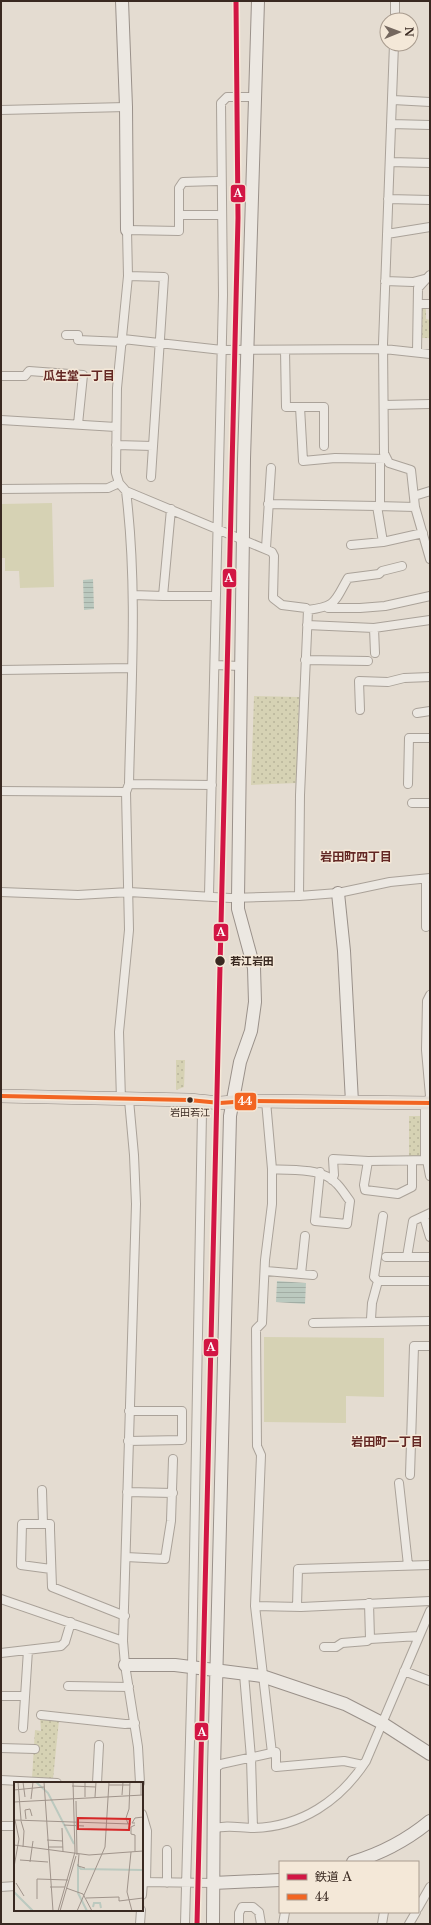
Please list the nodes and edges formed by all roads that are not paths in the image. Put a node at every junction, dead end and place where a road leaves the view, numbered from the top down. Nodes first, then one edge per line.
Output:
1 (122, 1) edge
2 (258, 1) edge
3 (395, 1) edge
4 (395, 12) edge
5 (394, 52) edge
6 (255, 97) junction
7 (393, 100) junction
8 (430, 102) edge
9 (126, 108) junction
10 (1, 110) edge
11 (391, 124) junction
12 (430, 125) edge
13 (390, 162) junction
14 (430, 163) edge
15 (216, 181) dead end
16 (388, 199) junction
17 (430, 200) edge
18 (179, 215) junction
19 (217, 215) dead end
20 (430, 227) edge
21 (127, 230) junction
22 (387, 234) junction
23 (128, 276) junction
24 (429, 277) edge
25 (385, 281) junction
26 (418, 304) junction
27 (430, 304) edge
28 (66, 335) dead end
29 (123, 341) junction
30 (161, 344) junction
31 (222, 350) junction
32 (247, 350) junction
33 (285, 350) junction
34 (384, 350) junction
35 (417, 352) junction
36 (430, 354) edge
37 (1, 376) edge
38 (430, 404) edge
39 (384, 405) junction
40 (300, 407) junction
41 (1, 420) edge
42 (78, 424) junction
43 (116, 427) junction
44 (116, 445) junction
45 (153, 446) junction
46 (324, 446) dead end
47 (383, 459) junction
48 (271, 468) dead end
49 (151, 477) dead end
50 (119, 483) junction
51 (1, 489) edge
52 (126, 491) junction
53 (430, 491) edge
54 (414, 496) junction
55 (268, 504) junction
56 (378, 506) junction
57 (414, 507) junction
58 (170, 509) junction
59 (218, 528) junction
60 (426, 535) edge
61 (243, 538) junction
62 (383, 542) junction
63 (351, 545) dead end
64 (266, 548) junction
65 (430, 559) edge
66 (402, 566) dead end
67 (133, 596) junction
68 (163, 596) junction
69 (216, 596) junction
70 (430, 596) edge
71 (326, 608) junction
72 (308, 610) junction
73 (430, 620) edge
74 (307, 625) junction
75 (374, 628) junction
76 (375, 652) dead end
77 (305, 660) junction
78 (368, 661) dead end
79 (215, 665) junction
80 (240, 666) junction
81 (132, 668) junction
82 (1, 670) edge
83 (430, 677) edge
84 (360, 710) dead end
85 (430, 711) edge
86 (417, 714) dead end
87 (430, 738) edge
88 (408, 784) dead end
89 (212, 785) junction
90 (128, 788) junction
91 (1, 791) edge
92 (412, 803) dead end
93 (430, 803) edge
94 (428, 878) edge
95 (1, 892) edge
96 (129, 892) junction
97 (338, 893) junction
98 (209, 895) junction
99 (299, 896) junction
100 (238, 898) junction
101 (426, 927) dead end
102 (430, 995) edge
103 (428, 1031) edge
104 (1, 1096) edge
105 (125, 1100) junction
106 (266, 1101) junction
107 (232, 1102) junction
108 (352, 1102) junction
109 (429, 1104) edge
110 (202, 1112) dead end
111 (428, 1160) edge
112 (368, 1161) junction
113 (412, 1161) junction
114 (272, 1169) junction
115 (320, 1172) junction
116 (430, 1176) edge
117 (332, 1180) junction
118 (427, 1215) edge
119 (383, 1216) dead end
120 (306, 1236) dead end
121 (430, 1237) edge
122 (407, 1257) junction
123 (386, 1258) dead end
124 (430, 1258) edge
125 (266, 1272) junction
126 (301, 1274) junction
127 (314, 1275) dead end
128 (378, 1281) junction
129 (430, 1281) edge
130 (371, 1319) dead end
131 (430, 1321) edge
132 (313, 1323) dead end
133 (430, 1346) edge
134 (128, 1411) junction
135 (128, 1441) junction
136 (173, 1459) dead end
137 (410, 1475) dead end
138 (399, 1483) dead end
139 (42, 1490) dead end
140 (127, 1492) junction
141 (173, 1493) junction
142 (43, 1524) junction
143 (126, 1557) junction
144 (430, 1565) edge
145 (408, 1566) junction
146 (51, 1568) junction
147 (1, 1599) edge
148 (430, 1601) edge
149 (369, 1603) junction
150 (255, 1606) junction
151 (297, 1606) junction
152 (430, 1611) edge
153 (125, 1616) junction
154 (71, 1622) junction
155 (419, 1636) junction
156 (370, 1639) junction
157 (123, 1640) junction
158 (324, 1647) dead end
159 (28, 1650) junction
160 (1, 1654) edge
161 (125, 1665) junction
162 (192, 1666) junction
163 (217, 1670) junction
164 (404, 1671) junction
165 (244, 1674) junction
166 (262, 1676) junction
167 (430, 1681) edge
168 (68, 1686) dead end
169 (129, 1687) junction
170 (1, 1696) edge
171 (25, 1696) junction
172 (41, 1715) dead end
173 (135, 1723) junction
174 (382, 1723) junction
175 (23, 1728) dead end
176 (99, 1745) dead end
177 (1, 1748) edge
178 (35, 1749) dead end
179 (272, 1753) junction
180 (430, 1754) edge
181 (251, 1758) junction
182 (363, 1765) junction
183 (214, 1769) junction
184 (1, 1780) edge
185 (38, 1782) edge
186 (97, 1782) edge
187 (140, 1782) edge
188 (143, 1819) edge
189 (430, 1821) edge
190 (1, 1826) edge
191 (14, 1826) edge
192 (253, 1828) junction
193 (213, 1829) junction
194 (167, 1850) dead end
195 (356, 1861) edge
196 (279, 1880) edge
197 (144, 1882) edge
198 (167, 1883) junction
199 (187, 1883) junction
200 (213, 1883) junction
201 (14, 1886) edge
202 (1, 1887) edge
203 (430, 1887) edge
204 (419, 1906) edge
205 (141, 1911) edge
206 (285, 1913) edge
207 (384, 1913) edge
208 (415, 1913) edge
209 (140, 1924) edge
210 (185, 1924) edge
211 (213, 1924) edge
212 (239, 1924) edge
213 (261, 1924) edge
214 (283, 1924) edge
215 (382, 1924) edge
216 (409, 1924) edge

1 - 9 street
2 - 6 street
3 - 4 street
5 - 7 street
6 - 31 street
6 - 32 street
7 - 8 street
7 - 11 street
9 - 10 street
9 - 21 street
11 - 12 street
11 - 13 street
13 - 14 street
13 - 16 street
15 - 18 street
16 - 17 street
16 - 22 street
18 - 19 street
18 - 21 street
20 - 22 street
21 - 23 street
22 - 25 street
23 - 29 street
23 - 30 street
24 - 25 street
24 - 26 street
25 - 34 street
26 - 27 street
26 - 35 street
28 - 29 street
29 - 30 street
29 - 43 street
30 - 31 street
30 - 45 street
31 - 32 street
31 - 59 street
32 - 33 street
32 - 61 street
33 - 34 street
33 - 40 street
34 - 35 street
34 - 39 street
35 - 36 street
37 - 42 street
38 - 39 street
39 - 47 street
40 - 46 street
40 - 47 street
41 - 42 street
42 - 43 street
43 - 44 street
44 - 45 street
44 - 50 street
45 - 49 street
47 - 54 street
47 - 56 street
48 - 55 street
50 - 51 street
50 - 52 street
52 - 58 street
52 - 67 street
53 - 54 street
54 - 57 street
55 - 56 street
55 - 64 street
56 - 57 street
56 - 62 street
57 - 60 street
58 - 59 street
58 - 68 street
59 - 61 street
59 - 69 street
60 - 62 street
60 - 65 street
61 - 64 street
61 - 80 street
62 - 63 street
64 - 72 street
66 - 71 street
67 - 68 street
67 - 81 street
68 - 69 street
69 - 79 street
70 - 71 street
71 - 72 street
72 - 74 street
73 - 75 street
74 - 75 street
74 - 77 street
75 - 76 street
77 - 78 street
77 - 99 street
79 - 80 street
79 - 89 street
80 - 100 street
81 - 82 street
81 - 90 street
83 - 84 street
85 - 86 street
87 - 88 street
89 - 90 street
89 - 98 street
90 - 91 street
90 - 96 street
92 - 93 street
94 - 97 street
94 - 101 street
95 - 96 street
96 - 98 street
96 - 105 street
97 - 99 street
97 - 108 street
98 - 100 street
99 - 100 street
100 - 107 street
102 - 103 street
103 - 109 street
104 - 105 main road
105 - 107 main road
105 - 134 street
106 - 107 main road
106 - 108 main road
106 - 114 street
107 - 163 street
108 - 109 main road
109 - 111 street
110 - 162 street
111 - 113 street
111 - 116 street
112 - 113 street
112 - 113 street
112 - 117 street
114 - 115 street
114 - 125 street
115 - 117 street
115 - 117 street
118 - 121 street
118 - 122 street
119 - 128 street
120 - 126 street
122 - 123 street
122 - 124 street
125 - 126 street
125 - 150 street
126 - 127 street
128 - 129 street
128 - 130 street
131 - 132 street
133 - 137 street
134 - 135 street
134 - 135 street
135 - 140 street
136 - 141 street
138 - 145 street
139 - 142 street
140 - 141 street
140 - 143 street
141 - 143 street
142 - 146 street
142 - 146 street
143 - 153 street
144 - 145 street
145 - 151 street
146 - 153 street
147 - 154 street
148 - 149 street
149 - 151 street
149 - 156 street
150 - 151 street
150 - 166 street
152 - 155 street
153 - 157 street
154 - 157 street
154 - 159 street
155 - 156 street
155 - 164 street
156 - 158 street
157 - 161 street
159 - 160 street
159 - 171 street
161 - 162 street
161 - 169 street
162 - 163 street
162 - 199 street
163 - 165 street
163 - 183 street
164 - 167 street
164 - 174 street
165 - 166 street
165 - 181 street
166 - 174 street
166 - 179 street
168 - 169 street
169 - 173 street
170 - 171 street
171 - 175 street
172 - 173 street
173 - 187 street
174 - 180 street
174 - 182 street
176 - 186 street
177 - 178 street
179 - 181 street
179 - 182 street
181 - 183 street
181 - 192 street
182 - 192 street
183 - 193 street
184 - 185 street
188 - 197 street
189 - 195 street
190 - 191 street
192 - 193 street
193 - 200 street
194 - 198 street
196 - 200 street
197 - 198 street
198 - 199 street
199 - 200 street
199 - 210 street
200 - 211 street
201 - 202 street
203 - 204 street
205 - 209 street
206 - 214 street
207 - 215 street
208 - 216 street
212 - 213 street

